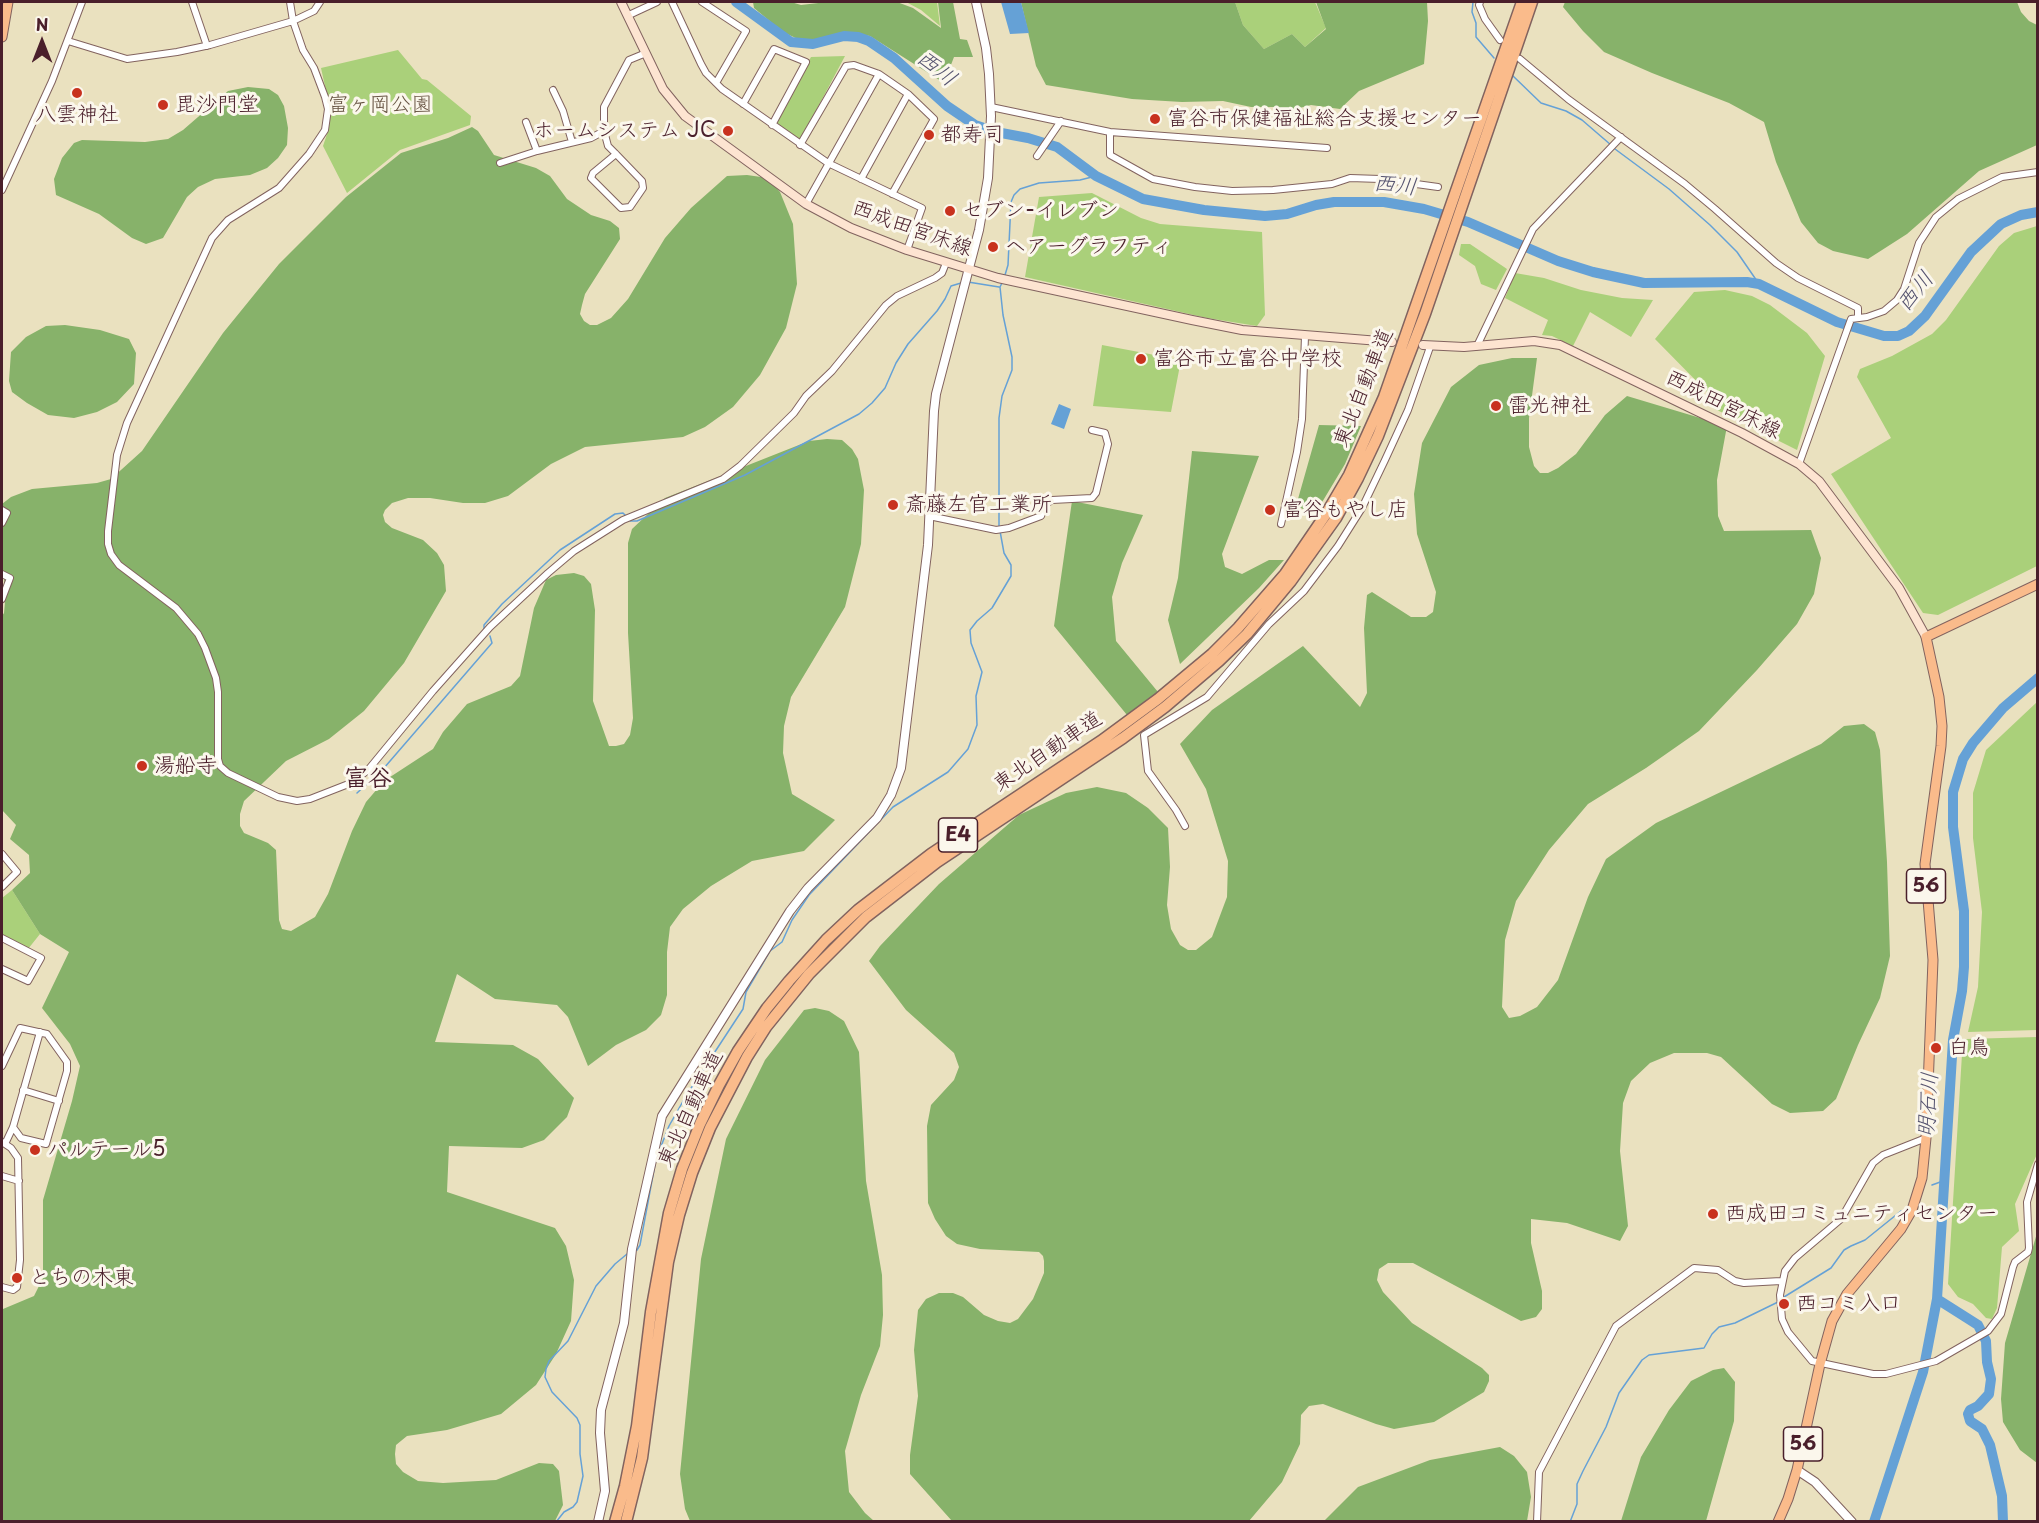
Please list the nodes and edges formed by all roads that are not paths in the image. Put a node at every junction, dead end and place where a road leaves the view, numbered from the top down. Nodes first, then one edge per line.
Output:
1 (8, 2) edge
2 (81, 2) edge
3 (192, 2) edge
4 (290, 2) edge
5 (320, 2) edge
6 (621, 2) edge
7 (657, 2) edge
8 (672, 2) edge
9 (702, 2) edge
10 (976, 2) edge
11 (1480, 2) edge
12 (1522, 2) edge
13 (1532, 2) edge
14 (629, 15) junction
15 (293, 21) junction
16 (2, 37) edge
17 (1500, 40) dead end
18 (68, 41) junction
19 (207, 45) junction
20 (646, 53) junction
21 (1520, 59) dead end
22 (879, 74) junction
23 (716, 83) junction
24 (552, 90) dead end
25 (908, 94) junction
26 (743, 104) junction
27 (991, 111) junction
28 (1061, 121) junction
29 (526, 122) dead end
30 (772, 125) junction
31 (604, 131) junction
32 (1110, 132) junction
33 (1621, 137) junction
34 (572, 142) junction
35 (800, 145) junction
36 (1327, 148) dead end
37 (537, 151) junction
38 (616, 154) junction
39 (1037, 156) dead end
40 (500, 163) dead end
41 (828, 163) junction
42 (2037, 172) edge
43 (861, 179) junction
44 (1438, 187) dead end
45 (2, 190) edge
46 (892, 194) junction
47 (806, 204) junction
48 (1457, 205) junction
49 (1447, 232) junction
50 (907, 250) junction
51 (946, 263) junction
52 (970, 270) junction
53 (1858, 318) junction
54 (1305, 336) junction
55 (1392, 342) dead end
56 (1427, 346) joint
57 (1477, 346) junction
58 (1092, 430) dead end
59 (1799, 464) junction
60 (2, 510) edge
61 (929, 516) junction
62 (2, 523) edge
63 (1281, 524) dead end
64 (2, 574) edge
65 (2037, 584) edge
66 (2, 599) edge
67 (1926, 638) junction
68 (1185, 826) dead end
69 (2, 854) edge
70 (2, 887) edge
71 (2, 938) edge
72 (2, 969) edge
73 (40, 1032) junction
74 (2, 1066) edge
75 (23, 1090) junction
76 (59, 1101) junction
77 (13, 1127) junction
78 (1926, 1138) junction
79 (3, 1143) edge
80 (2037, 1164) edge
81 (2, 1176) edge
82 (19, 1181) junction
83 (1781, 1281) junction
84 (2, 1287) edge
85 (1820, 1364) junction
86 (1797, 1470) junction
87 (598, 1521) edge
88 (615, 1521) edge
89 (626, 1521) edge
90 (1537, 1521) edge
91 (1778, 1521) edge
92 (1852, 1521) edge

1 - 16 main road
2 - 18 street
3 - 19 street
4 - 15 street
5 - 15 street
6 - 14 main road, 西成田宮床線
7 - 14 street
8 - 23 street
9 - 23 street
10 - 27 street
11 - 17 street
12 - 48 highway, 東北自動車道 / E4
13 - 48 highway, 東北自動車道 / E4
14 - 20 main road, 西成田宮床線
15 - 19 street
15 - 51 street
18 - 19 street
18 - 45 street
20 - 31 street
20 - 47 main road, 西成田宮床線
21 - 33 street
22 - 25 street
22 - 35 street
22 - 41 street
23 - 26 street
24 - 34 street
25 - 43 street
25 - 46 street
26 - 30 street
26 - 30 street
27 - 28 street
27 - 52 street
28 - 32 street
28 - 39 street
29 - 37 street
30 - 35 street
31 - 34 street
31 - 38 street
32 - 36 street
32 - 44 street
33 - 53 street
33 - 57 street
34 - 37 street
35 - 41 street
37 - 40 street
38 - 38 street
41 - 43 street
41 - 47 street
42 - 53 street
43 - 46 street
46 - 50 street
47 - 50 main road, 西成田宮床線
48 - 49 highway, 東北自動車道 / E4
49 - 88 highway, 東北自動車道 / E4
49 - 89 highway, 東北自動車道 / E4
50 - 51 main road, 西成田宮床線
51 - 52 main road, 西成田宮床線
52 - 54 main road, 西成田宮床線
52 - 61 street
53 - 59 street
54 - 55 main road, 西成田宮床線
54 - 63 street
56 - 57 main road, 西成田宮床線
56 - 68 street
57 - 59 main road, 西成田宮床線
58 - 61 street
59 - 67 main road, 西成田宮床線
60 - 62 street
61 - 87 street
64 - 66 street
65 - 67 main road
67 - 78 main road, 56
69 - 70 street
71 - 72 street
73 - 74 street
73 - 75 street
73 - 76 street
75 - 76 street
75 - 77 street
76 - 77 street
77 - 79 street
78 - 83 street
78 - 85 main road, 56
79 - 82 street
80 - 85 street
81 - 82 street
82 - 84 street
83 - 85 street
83 - 90 street
85 - 86 main road, 56
86 - 91 main road, 56
86 - 92 street

